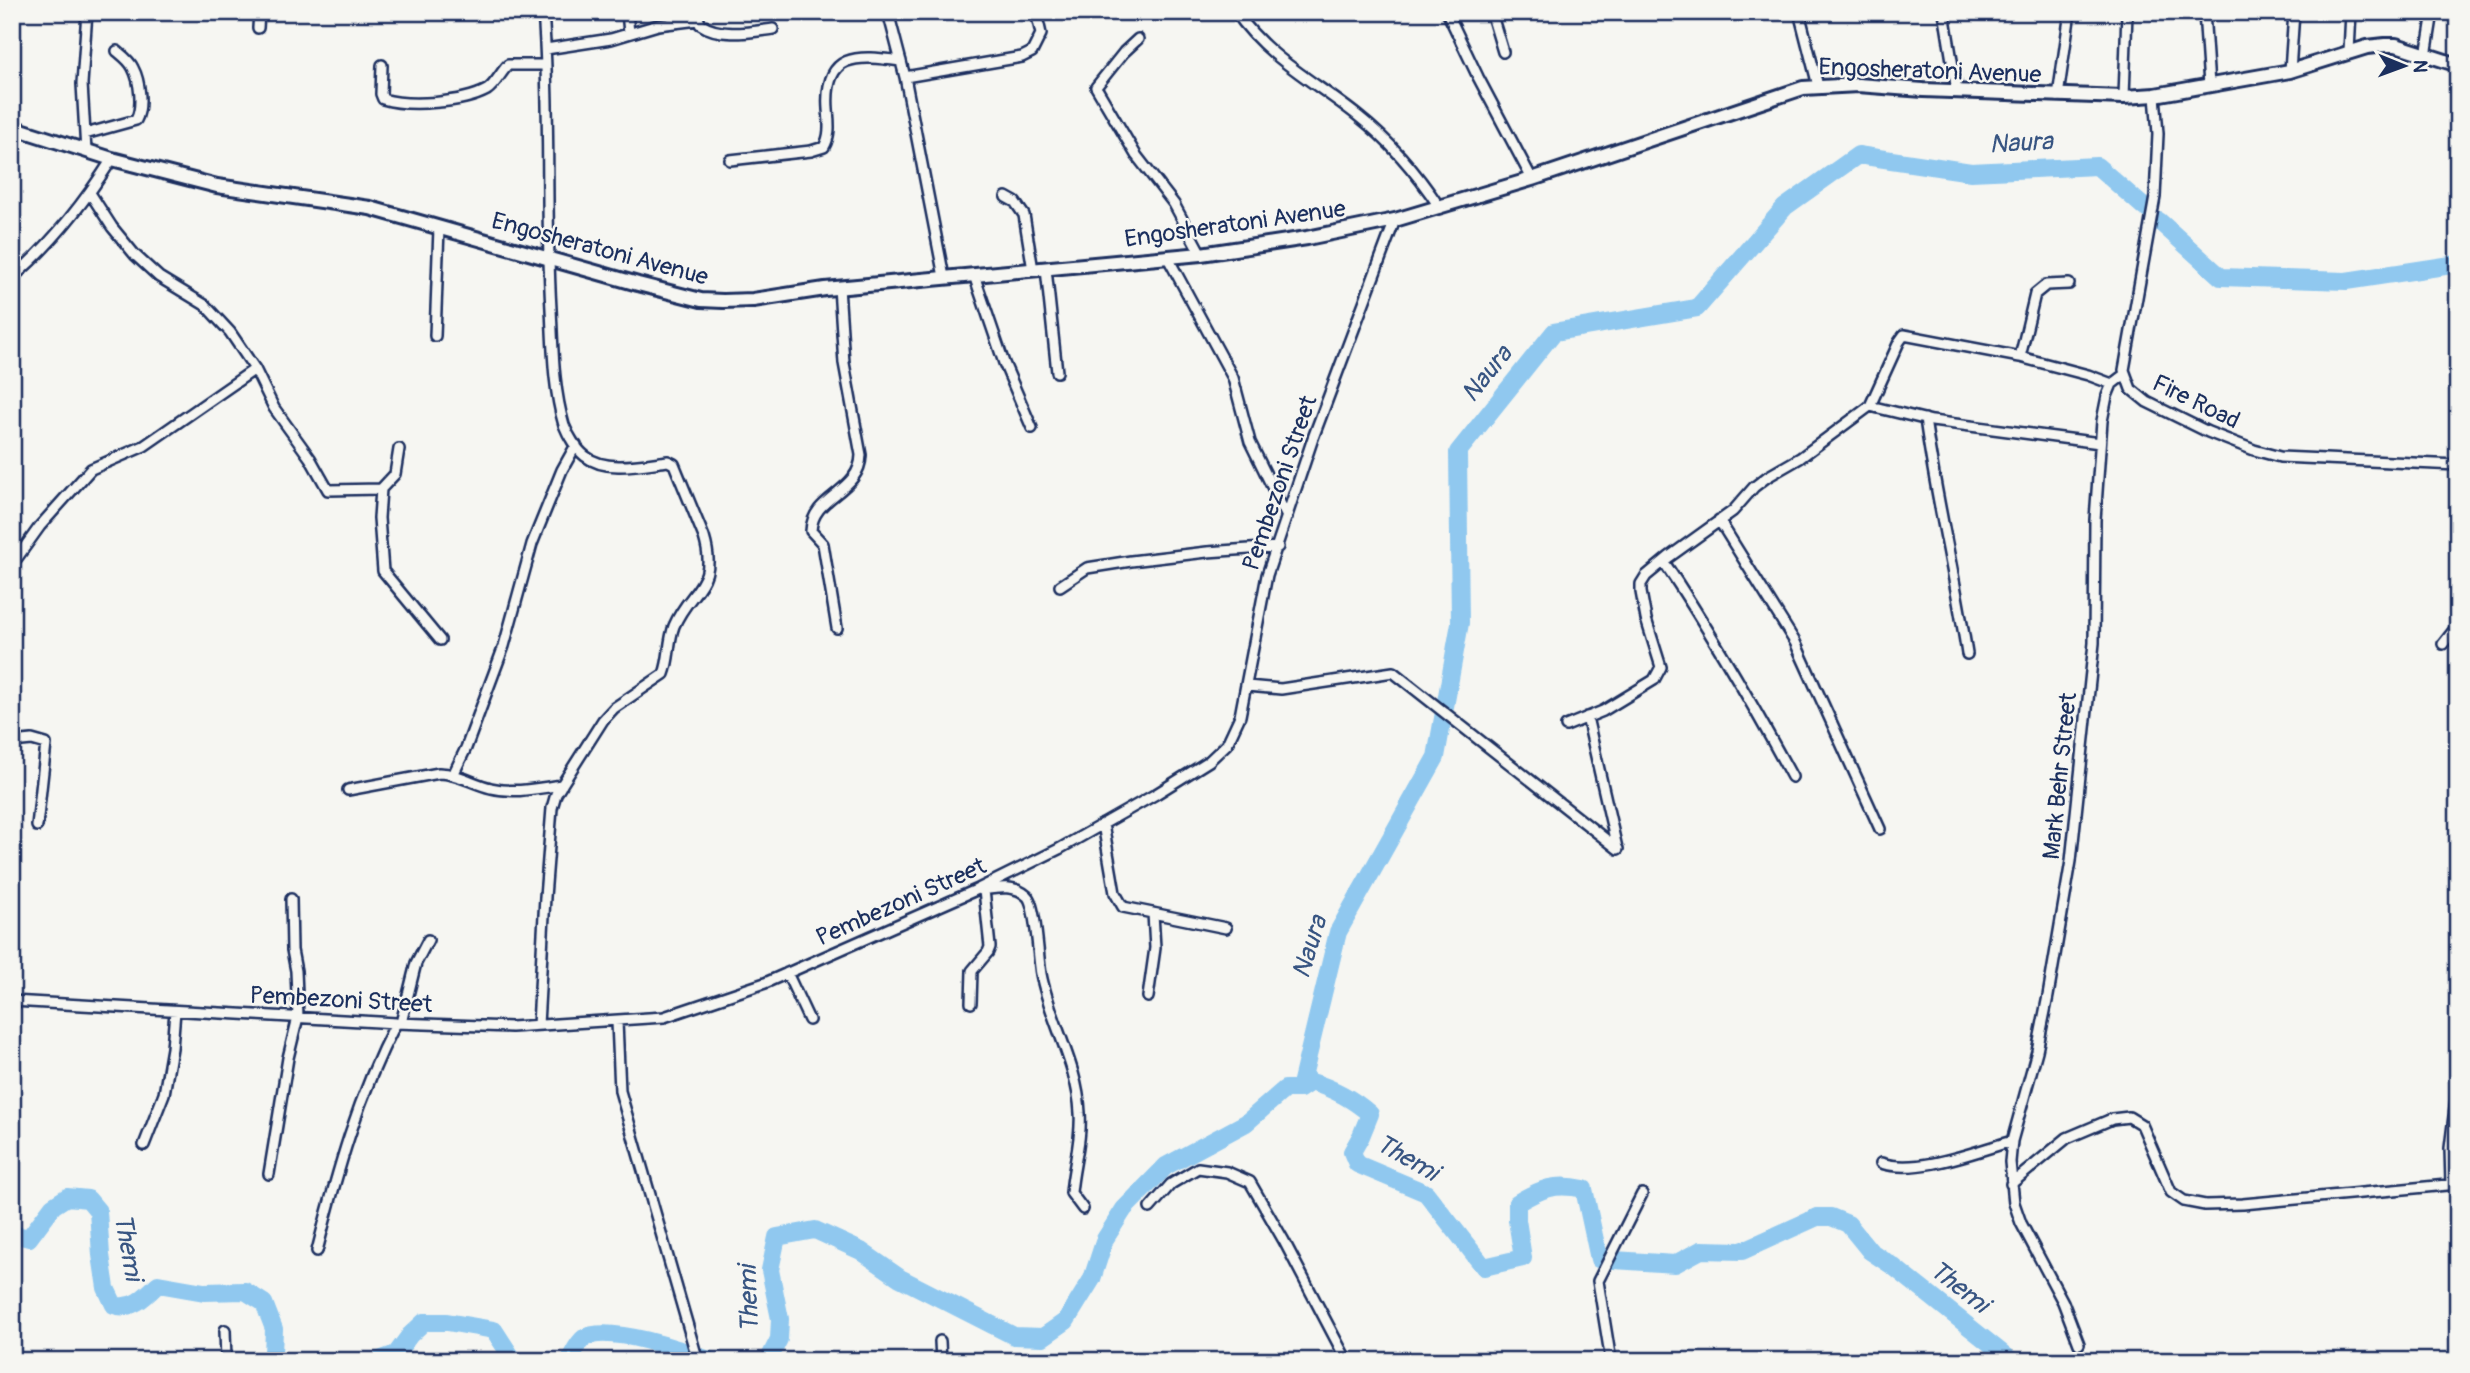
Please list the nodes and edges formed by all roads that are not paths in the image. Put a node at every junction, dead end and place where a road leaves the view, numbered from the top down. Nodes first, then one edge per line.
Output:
1 (87, 12) edge
2 (259, 12) edge
3 (543, 12) edge
4 (628, 12) edge
5 (888, 12) edge
6 (1036, 12) edge
7 (1236, 12) edge
8 (1447, 12) edge
9 (1491, 12) edge
10 (1799, 12) edge
11 (1944, 12) edge
12 (2070, 12) edge
13 (2127, 12) edge
14 (2204, 12) edge
15 (2294, 12) edge
16 (2351, 12) edge
17 (2433, 12) edge
18 (698, 16) edge
19 (258, 28) dead end
20 (772, 29) dead end
21 (629, 33) junction
22 (1138, 39) dead end
23 (546, 50) junction
24 (117, 51) dead end
25 (1503, 52) dead end
26 (2349, 52) junction
27 (2426, 56) junction
28 (901, 61) junction
29 (382, 65) dead end
30 (546, 65) junction
31 (2458, 65) edge
32 (2290, 72) junction
33 (905, 78) junction
34 (2209, 85) junction
35 (1818, 86) junction
36 (1957, 91) junction
37 (2155, 95) junction
38 (2058, 96) junction
39 (2124, 97) junction
40 (12, 127) edge
41 (85, 134) junction
42 (86, 151) junction
43 (112, 159) junction
44 (730, 160) dead end
45 (1532, 179) junction
46 (90, 193) junction
47 (1006, 197) dead end
48 (1440, 208) junction
49 (1395, 220) junction
50 (439, 228) junction
51 (1201, 254) junction
52 (1168, 258) junction
53 (548, 260) junction
54 (1039, 269) junction
55 (974, 275) junction
56 (944, 277) junction
57 (12, 278) edge
58 (2068, 284) dead end
59 (839, 287) junction
60 (435, 336) dead end
61 (2020, 357) junction
62 (255, 369) junction
63 (1056, 372) dead end
64 (2124, 374) junction
65 (2112, 384) junction
66 (1870, 405) junction
67 (1925, 419) junction
68 (1032, 428) dead end
69 (2100, 443) junction
70 (576, 445) junction
71 (399, 449) dead end
72 (2458, 465) edge
73 (381, 489) junction
74 (1287, 517) junction
75 (1719, 520) junction
76 (1278, 547) junction
77 (17, 558) dead end
78 (1664, 562) junction
79 (1060, 586) dead end
80 (2458, 625) edge
81 (837, 628) dead end
82 (440, 640) dead end
83 (2443, 644) dead end
84 (1967, 654) dead end
85 (1247, 686) junction
86 (1587, 717) junction
87 (1566, 726) dead end
88 (12, 743) edge
89 (454, 773) junction
90 (1792, 778) dead end
91 (562, 785) junction
92 (348, 790) dead end
93 (1103, 824) junction
94 (37, 826) dead end
95 (1880, 829) dead end
96 (980, 890) junction
97 (291, 899) dead end
98 (1153, 913) junction
99 (1226, 928) dead end
100 (428, 940) dead end
101 (788, 973) junction
102 (1148, 996) dead end
103 (12, 1001) edge
104 (971, 1003) dead end
105 (174, 1011) junction
106 (298, 1017) junction
107 (809, 1020) dead end
108 (617, 1022) junction
109 (398, 1023) junction
110 (538, 1025) junction
111 (2457, 1027) edge
112 (2012, 1141) junction
113 (144, 1145) dead end
114 (1881, 1163) dead end
115 (269, 1174) dead end
116 (2011, 1184) junction
117 (2454, 1184) edge
118 (1642, 1194) dead end
119 (1150, 1208) dead end
120 (1083, 1209) dead end
121 (317, 1251) dead end
122 (225, 1330) dead end
123 (940, 1341) dead end
124 (2079, 1344) dead end
125 (226, 1361) edge
126 (698, 1361) edge
127 (941, 1361) edge
128 (1347, 1361) edge
129 (1611, 1361) edge

1 - 41 street
2 - 19 street
3 - 23 street
4 - 21 street
5 - 28 street
6 - 33 street
7 - 48 street
8 - 45 street
9 - 25 street
10 - 35 street
11 - 36 street
12 - 38 street
13 - 39 street
14 - 34 street
15 - 32 street
16 - 26 street
17 - 27 street
18 - 20 street
18 - 21 street
21 - 23 street
22 - 51 street
23 - 30 street
24 - 41 street
26 - 27 street, Engosheratoni Avenue
26 - 32 street, Engosheratoni Avenue
27 - 31 street, Engosheratoni Avenue
28 - 33 street
28 - 44 street
29 - 30 street
30 - 53 street
32 - 34 street, Engosheratoni Avenue
33 - 56 street
34 - 37 street, Engosheratoni Avenue
35 - 36 street, Engosheratoni Avenue
35 - 45 street, Engosheratoni Avenue
36 - 38 street, Engosheratoni Avenue
37 - 39 street, Engosheratoni Avenue
37 - 64 street, Fire Road
38 - 39 street, Engosheratoni Avenue
40 - 42 street, Engosheratoni Avenue
41 - 42 street
42 - 43 street, Engosheratoni Avenue
43 - 46 street
43 - 50 street, Engosheratoni Avenue
45 - 48 street, Engosheratoni Avenue
46 - 57 street
46 - 62 street
47 - 54 street
48 - 49 street, Engosheratoni Avenue
49 - 51 street, Engosheratoni Avenue
49 - 74 street, Pembezoni Street
50 - 53 street, Engosheratoni Avenue
50 - 60 street
51 - 52 street, Engosheratoni Avenue
52 - 54 street, Engosheratoni Avenue
52 - 74 street
53 - 59 street, Engosheratoni Avenue
53 - 70 street
54 - 55 street, Engosheratoni Avenue
54 - 63 street
55 - 56 street, Engosheratoni Avenue
55 - 68 street
56 - 59 street, Engosheratoni Avenue
58 - 61 street
59 - 81 street
61 - 65 street
61 - 66 street
62 - 73 street
62 - 77 street
64 - 65 street
64 - 72 street, Fire Road
65 - 69 street, Mark Behr Street
66 - 67 street
66 - 75 street
67 - 69 street
67 - 84 street
69 - 112 street, Mark Behr Street
70 - 89 street
70 - 91 street
71 - 73 street
73 - 82 street
74 - 76 street, Pembezoni Street
75 - 78 street
75 - 95 street
76 - 79 street
76 - 85 street, Pembezoni Street
78 - 86 street
78 - 90 street
80 - 83 street
85 - 86 street
85 - 93 street, Pembezoni Street
86 - 87 street
88 - 94 street
89 - 91 street
89 - 92 street
91 - 110 street
93 - 96 street, Pembezoni Street
93 - 98 street
96 - 101 street, Pembezoni Street
96 - 104 street
96 - 120 street
97 - 106 street
98 - 99 street
98 - 102 street
100 - 109 street
101 - 107 street
101 - 108 street, Pembezoni Street
103 - 105 street, Pembezoni Street
105 - 106 street, Pembezoni Street
105 - 113 street
106 - 109 street, Pembezoni Street
106 - 115 street
108 - 110 street, Pembezoni Street
108 - 126 street
109 - 110 street, Pembezoni Street
109 - 121 street
111 - 117 street
112 - 114 street
112 - 116 street, Mark Behr Street
116 - 117 street
116 - 124 street, Mark Behr Street
118 - 129 street
119 - 128 street
122 - 125 street
123 - 127 street

